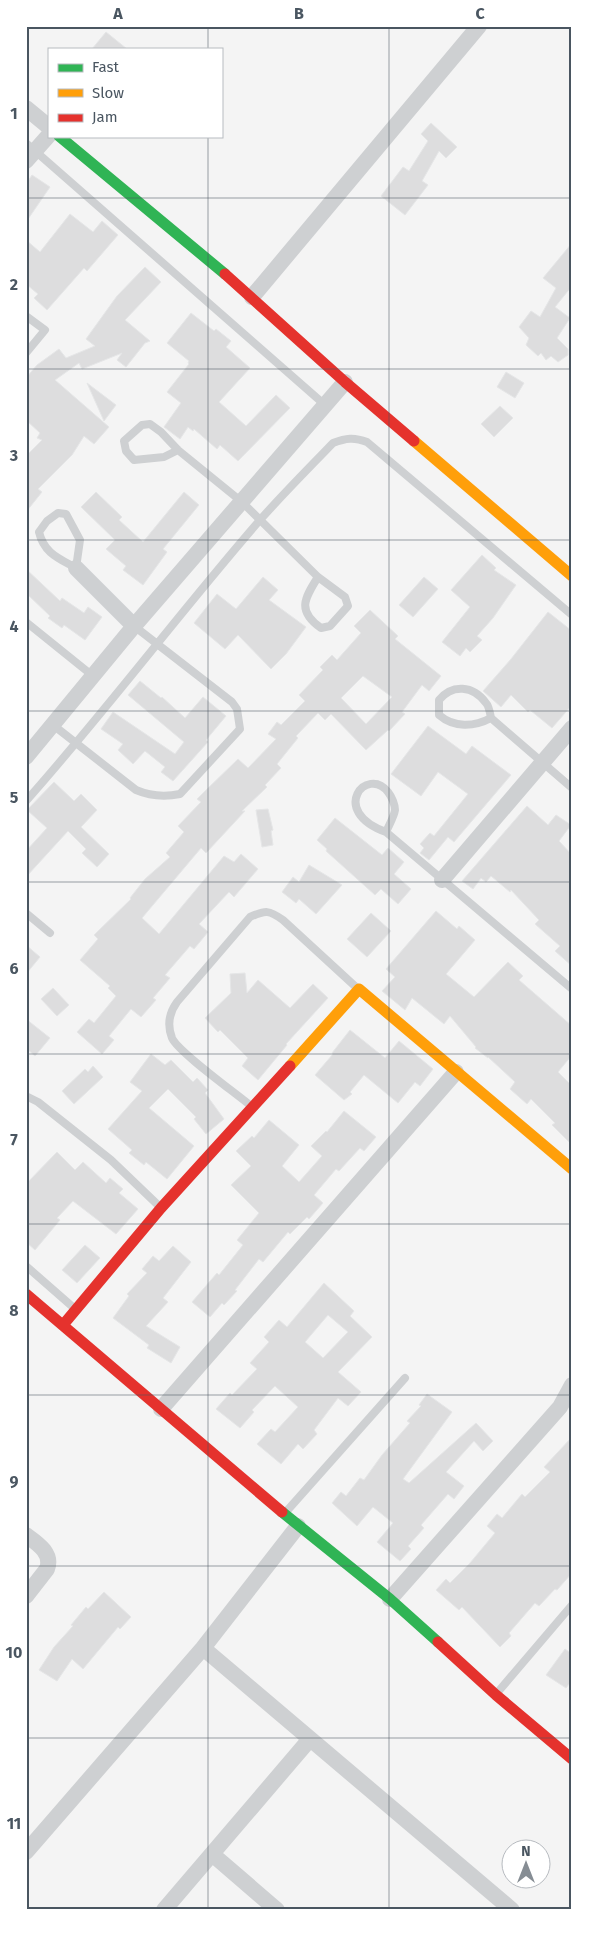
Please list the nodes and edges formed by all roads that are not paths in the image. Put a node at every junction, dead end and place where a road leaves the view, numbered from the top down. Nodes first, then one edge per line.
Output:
1 (479, 26) edge
2 (26, 108) edge
3 (48, 127) edge
4 (48, 136) edge
5 (61, 138) edge
6 (29, 152) edge
7 (252, 297) junction
8 (26, 316) edge
9 (26, 353) edge
10 (345, 382) junction
11 (325, 405) junction
12 (178, 450) junction
13 (242, 502) junction
14 (260, 519) junction
15 (76, 568) junction
16 (572, 576) edge
17 (318, 578) junction
18 (572, 615) edge
19 (26, 622) edge
20 (134, 626) junction
21 (157, 642) junction
22 (93, 676) junction
23 (491, 718) junction
24 (53, 725) junction
25 (572, 728) edge
26 (76, 744) junction
27 (26, 757) edge
28 (543, 764) junction
29 (572, 788) edge
30 (26, 801) edge
31 (386, 832) junction
32 (442, 880) junction
33 (26, 913) edge
34 (50, 933) dead end
35 (572, 989) edge
36 (359, 990) junction
37 (456, 1072) junction
38 (26, 1096) edge
39 (252, 1106) junction
40 (572, 1169) edge
41 (161, 1208) junction
42 (26, 1266) edge
43 (26, 1294) edge
44 (76, 1310) junction
45 (63, 1325) junction
46 (405, 1378) dead end
47 (572, 1385) edge
48 (160, 1409) junction
49 (285, 1513) junction
50 (298, 1526) junction
51 (26, 1535) edge
52 (26, 1596) edge
53 (390, 1599) junction
54 (572, 1605) edge
55 (203, 1648) junction
56 (496, 1695) junction
57 (310, 1739) junction
58 (572, 1759) edge
59 (26, 1852) edge
60 (212, 1854) junction
61 (164, 1910) edge
62 (277, 1910) edge
63 (512, 1910) edge

1 - 7 street
2 - 3 street
4 - 6 street
5 - 7 street
6 - 11 lane
7 - 10 street
8 - 9 lane
10 - 11 street
10 - 16 street
11 - 13 street
12 - 12 lane
12 - 13 lane
13 - 14 lane
13 - 20 street
14 - 17 lane
14 - 18 lane
14 - 21 lane
15 - 15 lane
15 - 20 street
17 - 17 lane
19 - 22 lane
20 - 21 lane
20 - 22 street
21 - 26 lane
21 - 26 lane
22 - 24 street
23 - 23 lane
23 - 28 lane
24 - 26 lane
24 - 27 street
25 - 28 street
26 - 30 lane
28 - 29 lane
28 - 32 street
31 - 31 lane
31 - 32 lane
32 - 35 lane
33 - 34 lane
36 - 37 street
36 - 39 street
36 - 39 lane
37 - 40 street
37 - 48 street
38 - 41 lane
39 - 41 street
41 - 44 street
42 - 44 lane
43 - 45 street
44 - 45 street
45 - 48 street
46 - 49 lane
47 - 53 street
48 - 49 street
49 - 50 street
50 - 53 street
50 - 55 street
51 - 52 street
53 - 56 street
54 - 56 lane
55 - 57 street
55 - 59 street
56 - 58 street
57 - 60 street
57 - 63 street
60 - 61 street
60 - 62 street

